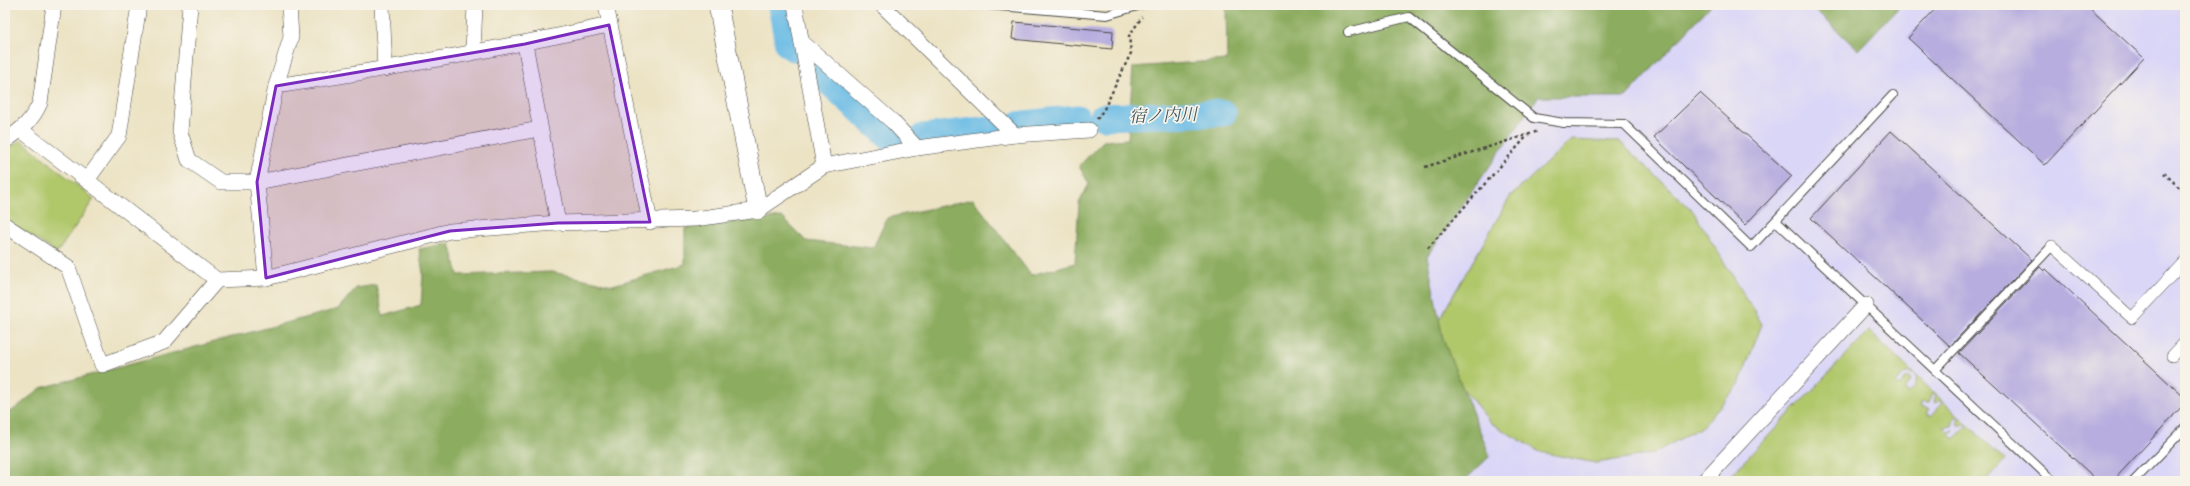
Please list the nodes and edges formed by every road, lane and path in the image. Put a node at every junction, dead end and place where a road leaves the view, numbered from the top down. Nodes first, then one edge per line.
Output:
1 (54, 5) edge
2 (139, 5) edge
3 (190, 5) edge
4 (289, 5) edge
5 (382, 5) edge
6 (475, 5) edge
7 (606, 5) edge
8 (718, 5) edge
9 (795, 5) edge
10 (882, 5) edge
11 (988, 5) edge
12 (1141, 5) edge
13 (1144, 14) dead end
14 (609, 25) junction
15 (1348, 32) dead end
16 (803, 43) junction
17 (525, 44) junction
18 (473, 52) junction
19 (385, 69) junction
20 (276, 86) junction
21 (1893, 95) dead end
22 (1104, 109) dead end
23 (1564, 123) junction
24 (539, 129) junction
25 (21, 130) junction
26 (1089, 130) dead end
27 (1015, 135) junction
28 (1528, 135) junction
29 (5, 141) edge
30 (917, 148) junction
31 (824, 166) junction
32 (1425, 168) dead end
33 (2164, 173) dead end
34 (87, 180) junction
35 (257, 182) junction
36 (2185, 193) edge
37 (758, 210) junction
38 (1776, 220) junction
39 (650, 222) junction
40 (558, 223) junction
41 (5, 225) edge
42 (2052, 246) joint
43 (1428, 248) dead end
44 (2185, 261) edge
45 (266, 278) junction
46 (216, 280) junction
47 (1866, 305) junction
48 (2185, 342) edge
49 (2172, 356) dead end
50 (1936, 370) junction
51 (2185, 428) edge
52 (1704, 481) edge
53 (2053, 481) edge
54 (2134, 481) edge

1 - 25 street
2 - 34 street
3 - 35 street
4 - 20 street
5 - 19 street
6 - 18 street
7 - 14 street
8 - 37 street
9 - 16 street
10 - 27 street
11 - 12 lane
13 - 22 path
14 - 17 street
14 - 39 street
15 - 23 lane
16 - 30 street
16 - 31 street
17 - 18 street
17 - 24 street
18 - 19 street
19 - 20 street
20 - 35 street
21 - 38 lane
23 - 28 path
23 - 38 lane
24 - 35 street
24 - 40 street
25 - 29 street
25 - 34 street
26 - 27 street
27 - 30 street
28 - 32 path
28 - 43 path
30 - 31 street
31 - 37 street
33 - 36 path
34 - 46 street
35 - 45 street
37 - 39 street
38 - 47 lane
39 - 40 street
40 - 45 street
41 - 46 street
42 - 44 street
42 - 50 lane
45 - 46 street
47 - 50 lane
47 - 52 street
48 - 49 street
50 - 53 lane
51 - 54 lane

